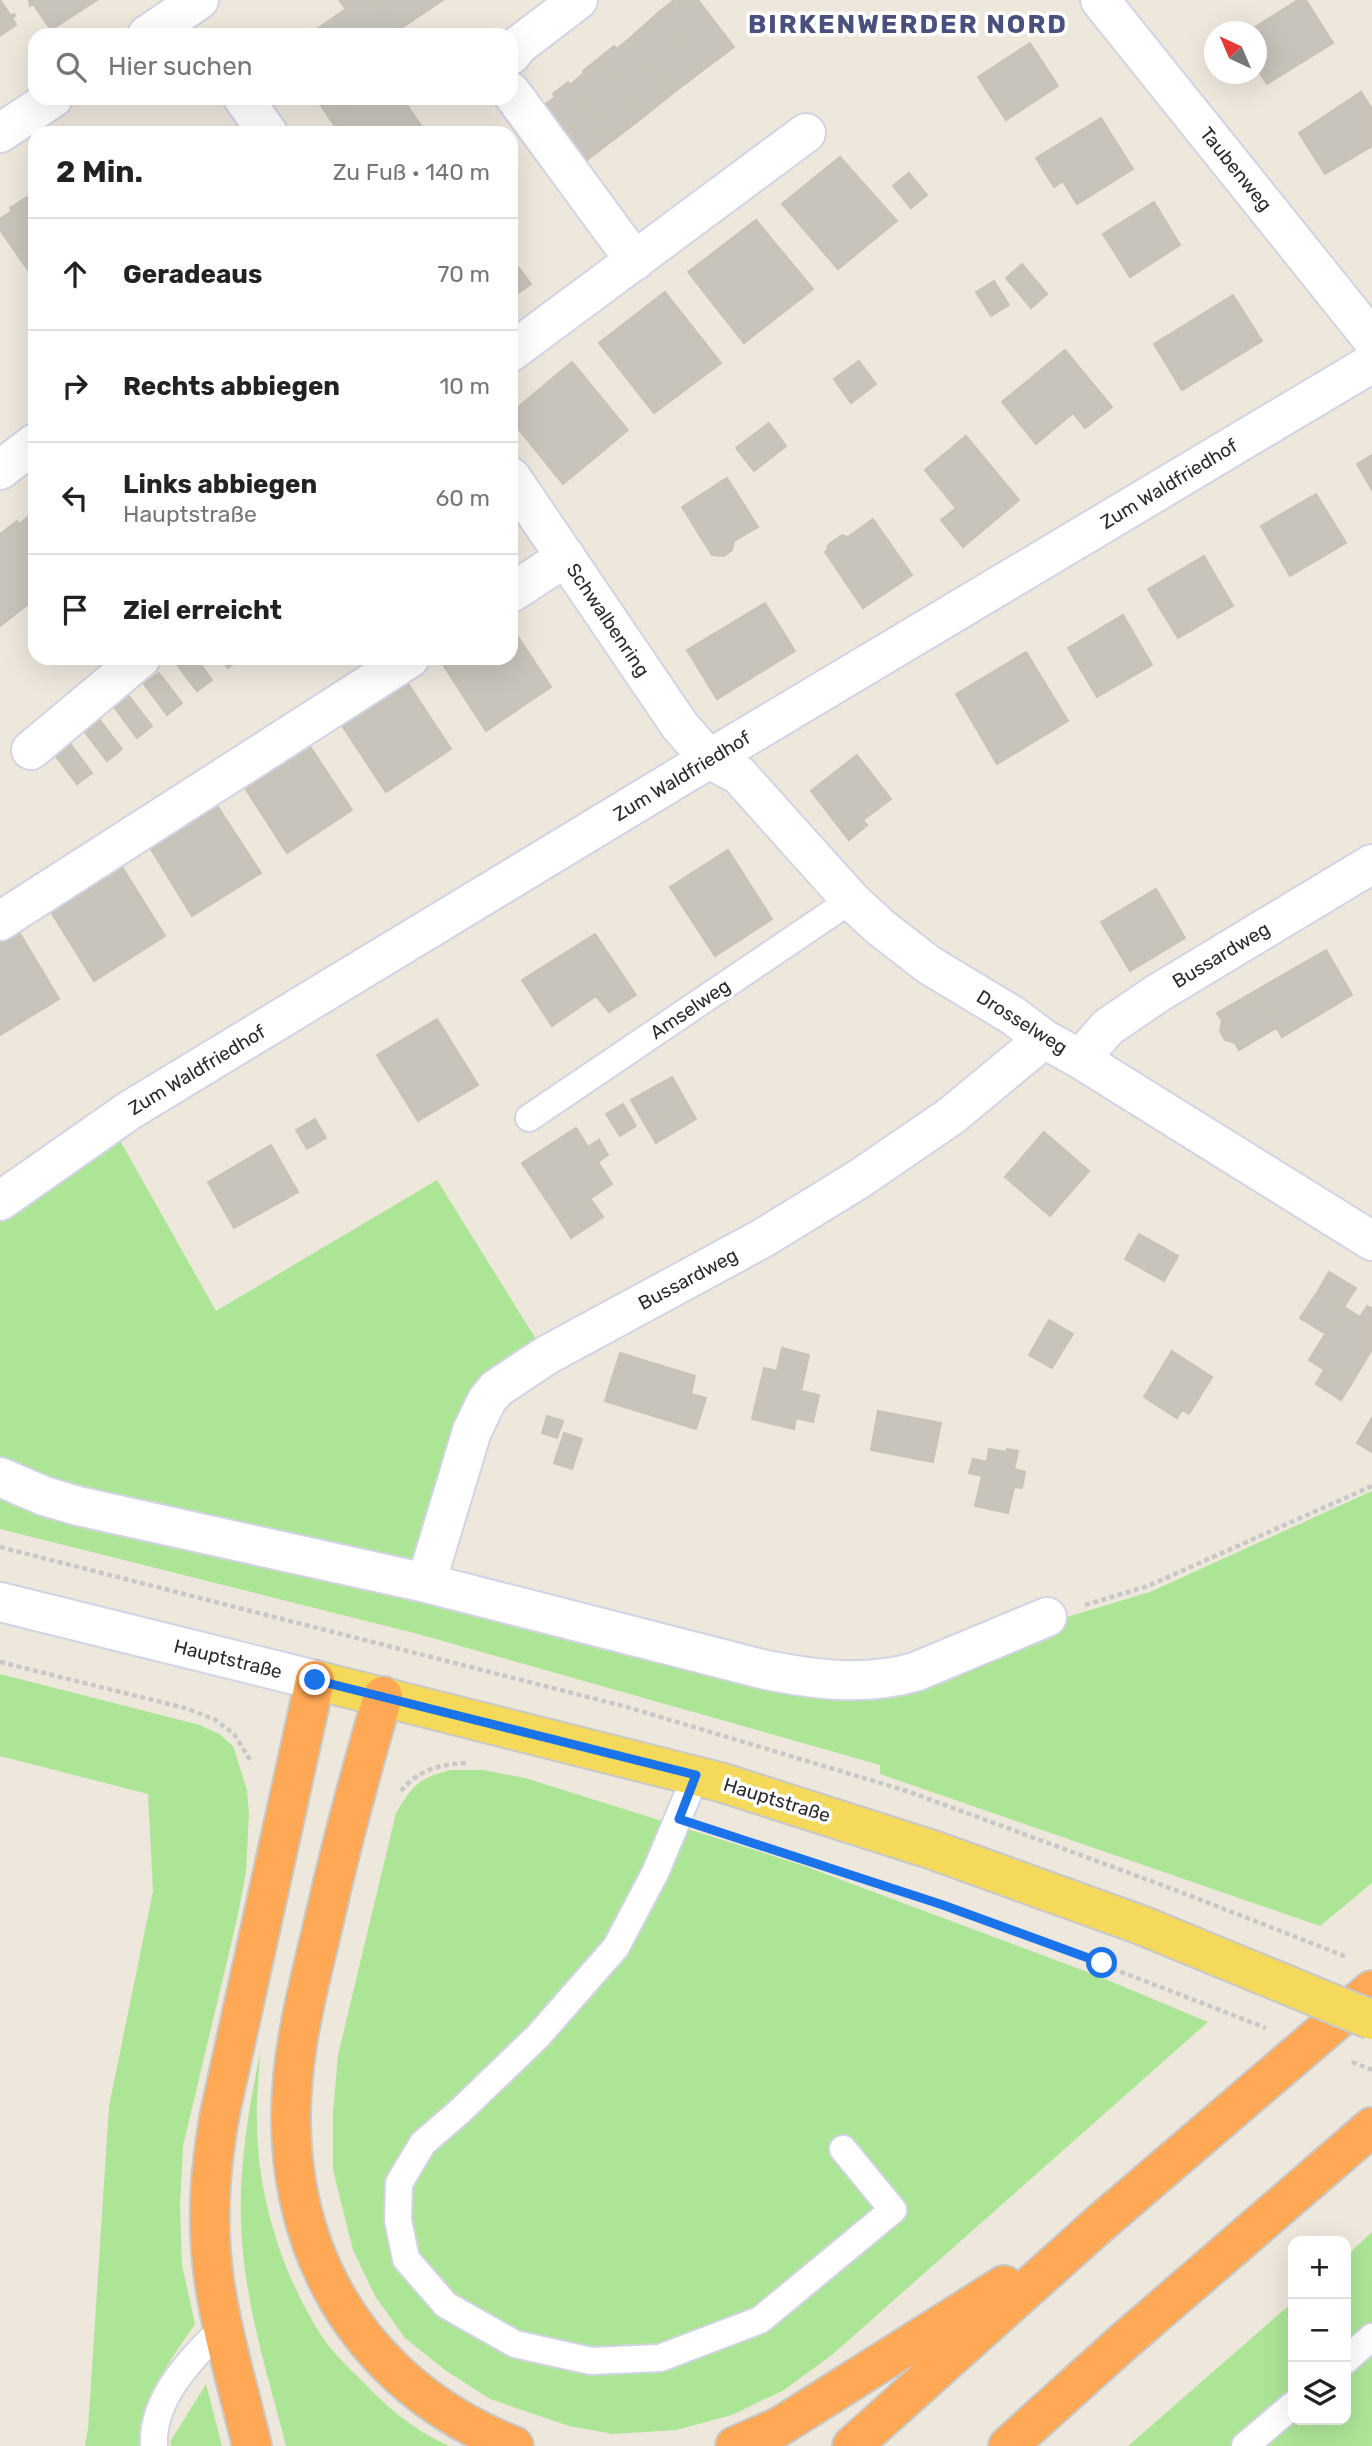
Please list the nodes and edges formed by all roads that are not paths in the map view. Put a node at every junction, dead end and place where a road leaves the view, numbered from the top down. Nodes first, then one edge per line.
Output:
1 (578, 0) edge
2 (1100, 0) edge
3 (192, 16) edge
4 (164, 28) edge
5 (518, 46) edge
6 (518, 102) edge
7 (42, 105) edge
8 (248, 105) edge
9 (263, 126) edge
10 (0, 133) edge
11 (806, 133) dead end
12 (635, 261) junction
13 (1372, 339) edge
14 (518, 347) edge
15 (1372, 362) edge
16 (28, 448) edge
17 (0, 470) edge
18 (518, 487) edge
19 (566, 557) junction
20 (518, 588) edge
21 (133, 665) edge
22 (399, 665) edge
23 (31, 750) dead end
24 (709, 759) junction
25 (1372, 864) edge
26 (851, 900) junction
27 (0, 921) edge
28 (1044, 1039) junction
29 (1080, 1059) junction
30 (529, 1118) dead end
31 (0, 1201) edge
32 (1372, 1241) edge
33 (0, 1477) edge
34 (426, 1583) junction
35 (0, 1602) edge
36 (1047, 1617) road end
37 (315, 1680) junction
38 (383, 1696) junction
39 (696, 1775) junction
40 (1366, 1976) edge
41 (1372, 2020) edge
42 (1372, 2127) edge
43 (843, 2149) dead end
44 (1097, 2226) junction
45 (224, 2327) junction
46 (1372, 2337) edge
47 (1121, 2344) junction
48 (1351, 2356) edge
49 (1288, 2409) edge
50 (154, 2446) edge
51 (252, 2446) edge
52 (514, 2446) edge
53 (735, 2446) edge
54 (852, 2446) edge
55 (1008, 2446) edge
56 (1036, 2446) edge
57 (1245, 2446) edge

1 - 5 street
2 - 13 street, Taubenweg
3 - 4 street
6 - 12 street
7 - 10 street
8 - 9 street
11 - 12 street
12 - 14 street
15 - 24 street, Zum Waldfriedhof
16 - 17 street
18 - 19 street, Schwalbenring
19 - 20 street
19 - 24 street, Schwalbenring
21 - 23 street
22 - 27 street
24 - 26 street, Drosselweg
24 - 31 street, Zum Waldfriedhof
25 - 29 street, Bussardweg
26 - 28 street, Drosselweg
26 - 30 lane, Amselweg
28 - 29 street, Drosselweg
28 - 34 street, Bussardweg
29 - 32 street, Drosselweg
33 - 34 street
34 - 36 street
35 - 37 street, Hauptstraße
37 - 38 main road, Hauptstraße
37 - 45 highway
38 - 39 main road, Hauptstraße
38 - 52 highway
39 - 41 main road, Hauptstraße, bridge
39 - 43 lane
40 - 44 highway
42 - 47 highway
44 - 53 highway
44 - 54 highway
45 - 50 lane
45 - 51 highway
46 - 48 lane
47 - 55 highway
47 - 56 highway
49 - 57 lane

